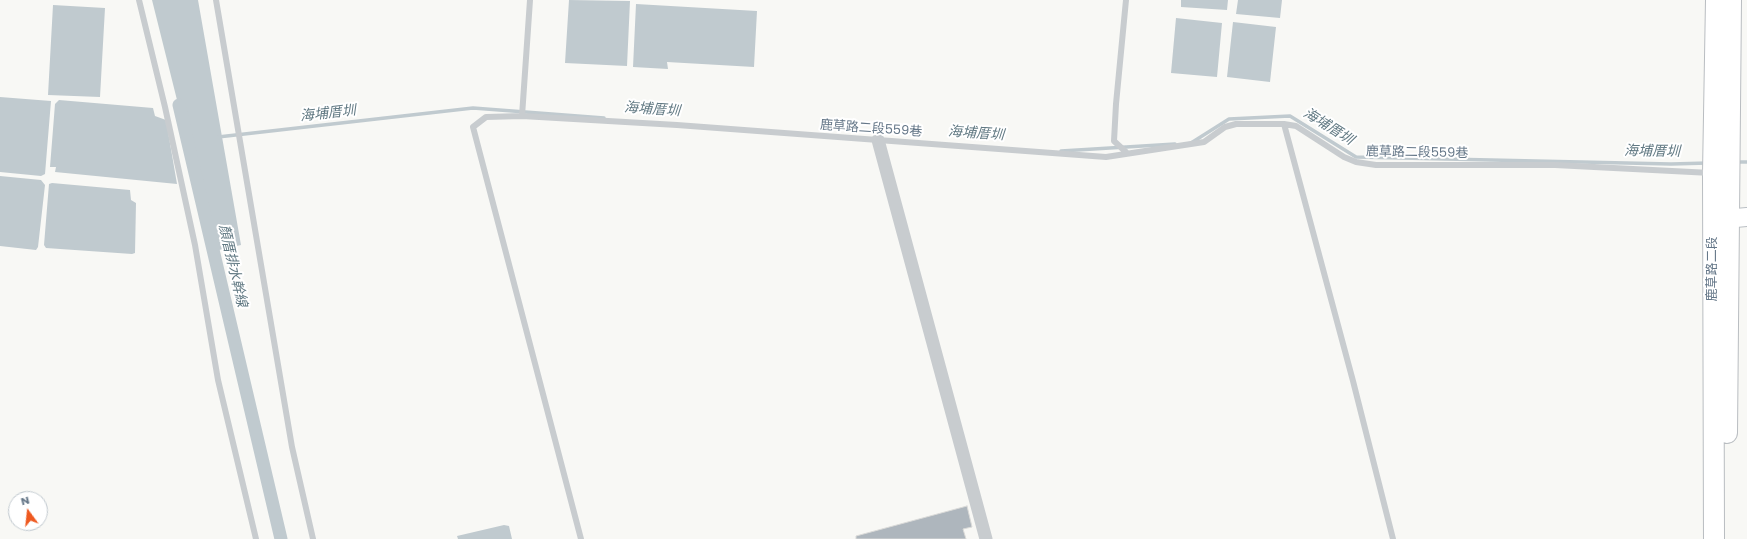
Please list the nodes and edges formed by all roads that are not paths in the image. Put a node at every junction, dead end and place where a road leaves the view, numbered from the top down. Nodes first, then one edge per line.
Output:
1 (139, 0) edge
2 (216, 0) edge
3 (530, 0) edge
4 (1126, 0) edge
5 (1716, 0) edge
6 (1731, 0) edge
7 (522, 116) junction
8 (1284, 124) junction
9 (878, 140) junction
10 (1127, 153) junction
11 (1722, 174) junction
12 (1730, 219) edge
13 (256, 539) edge
14 (313, 539) edge
15 (581, 539) edge
16 (986, 539) edge
17 (1393, 539) edge
18 (1714, 539) edge
19 (1726, 539) edge

1 - 13 lane
2 - 14 lane
3 - 7 lane
4 - 10 lane
5 - 11 main road, 鹿草路二段
6 - 11 main road, 鹿草路二段
7 - 9 lane, 鹿草路二段559巷
7 - 15 lane, 鹿草路二段559巷
8 - 10 lane, 鹿草路二段559巷
8 - 11 lane, 鹿草路二段559巷
8 - 17 lane
9 - 10 lane, 鹿草路二段559巷
9 - 16 street
11 - 12 main road, 鹿草路二段
12 - 18 main road, 鹿草路二段
12 - 19 main road, 鹿草路二段

